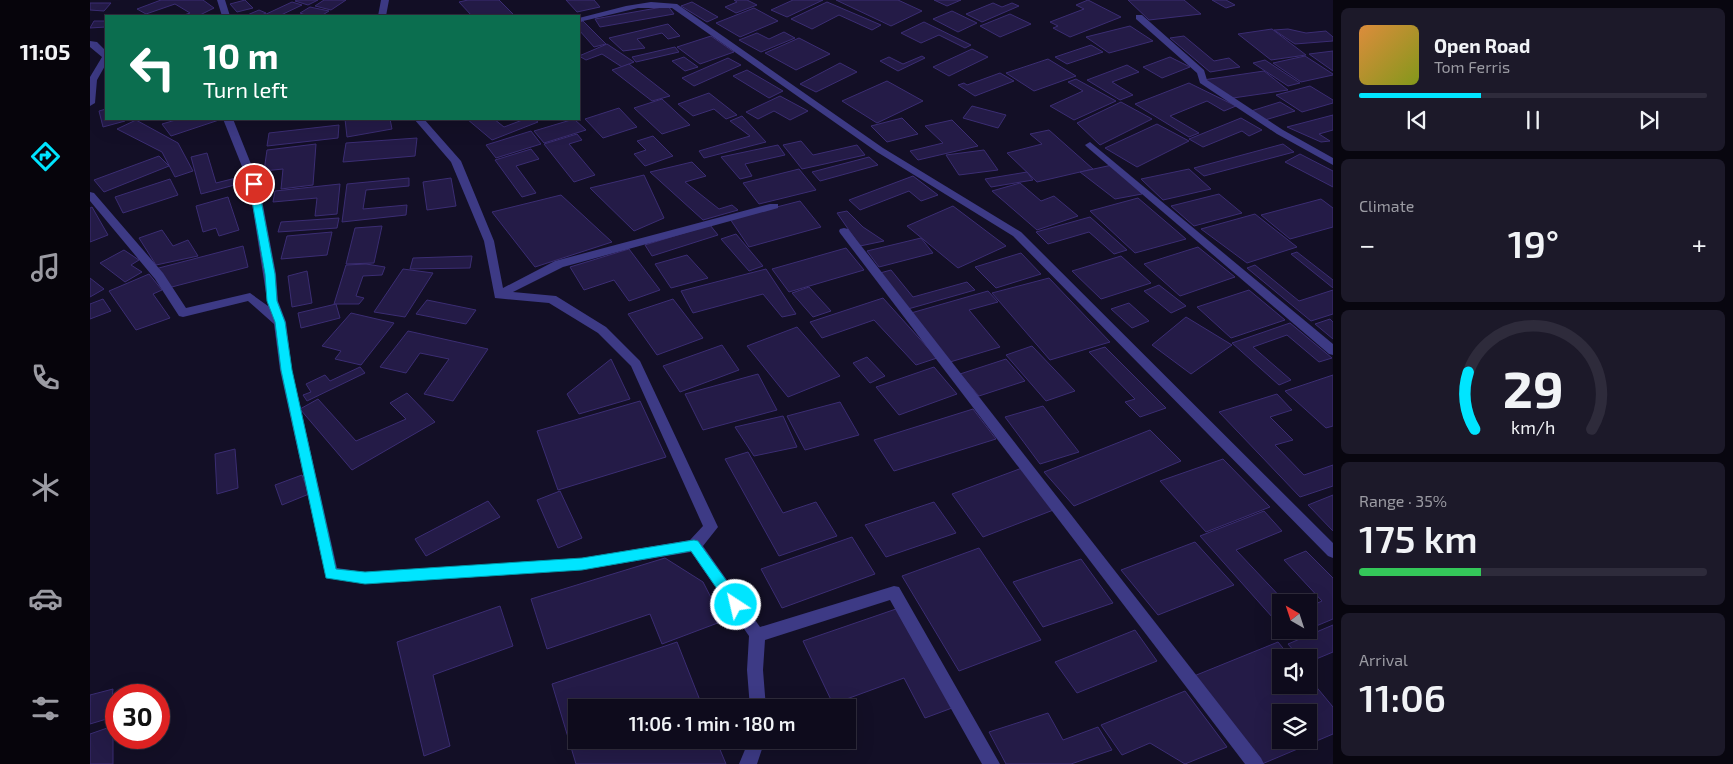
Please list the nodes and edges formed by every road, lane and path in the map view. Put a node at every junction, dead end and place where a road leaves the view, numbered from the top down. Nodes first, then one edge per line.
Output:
1 (221, 0) edge
2 (385, 0) edge
3 (633, 2) edge
4 (226, 15) edge
5 (382, 15) edge
6 (1138, 17) dead end
7 (580, 20) edge
8 (90, 44) edge
9 (105, 55) edge
10 (105, 58) edge
11 (90, 103) edge
12 (228, 120) edge
13 (420, 120) edge
14 (1090, 145) dead end
15 (1333, 162) edge
16 (90, 195) edge
17 (774, 206) dead end
18 (844, 231) dead end
19 (498, 295) junction
20 (280, 322) junction
21 (1333, 351) edge
22 (694, 545) junction
23 (1333, 552) edge
24 (757, 635) junction
25 (757, 699) edge
26 (754, 749) edge
27 (748, 764) edge
28 (991, 764) edge
29 (1255, 764) edge

1 - 4 street
2 - 5 street
3 - 7 street
3 - 23 street
6 - 15 street
8 - 9 street
10 - 11 street
12 - 20 street
13 - 19 street
14 - 21 street
16 - 20 street
17 - 19 street
18 - 29 street
19 - 22 street
20 - 22 street
22 - 24 street
24 - 25 street
24 - 28 street
26 - 27 street

